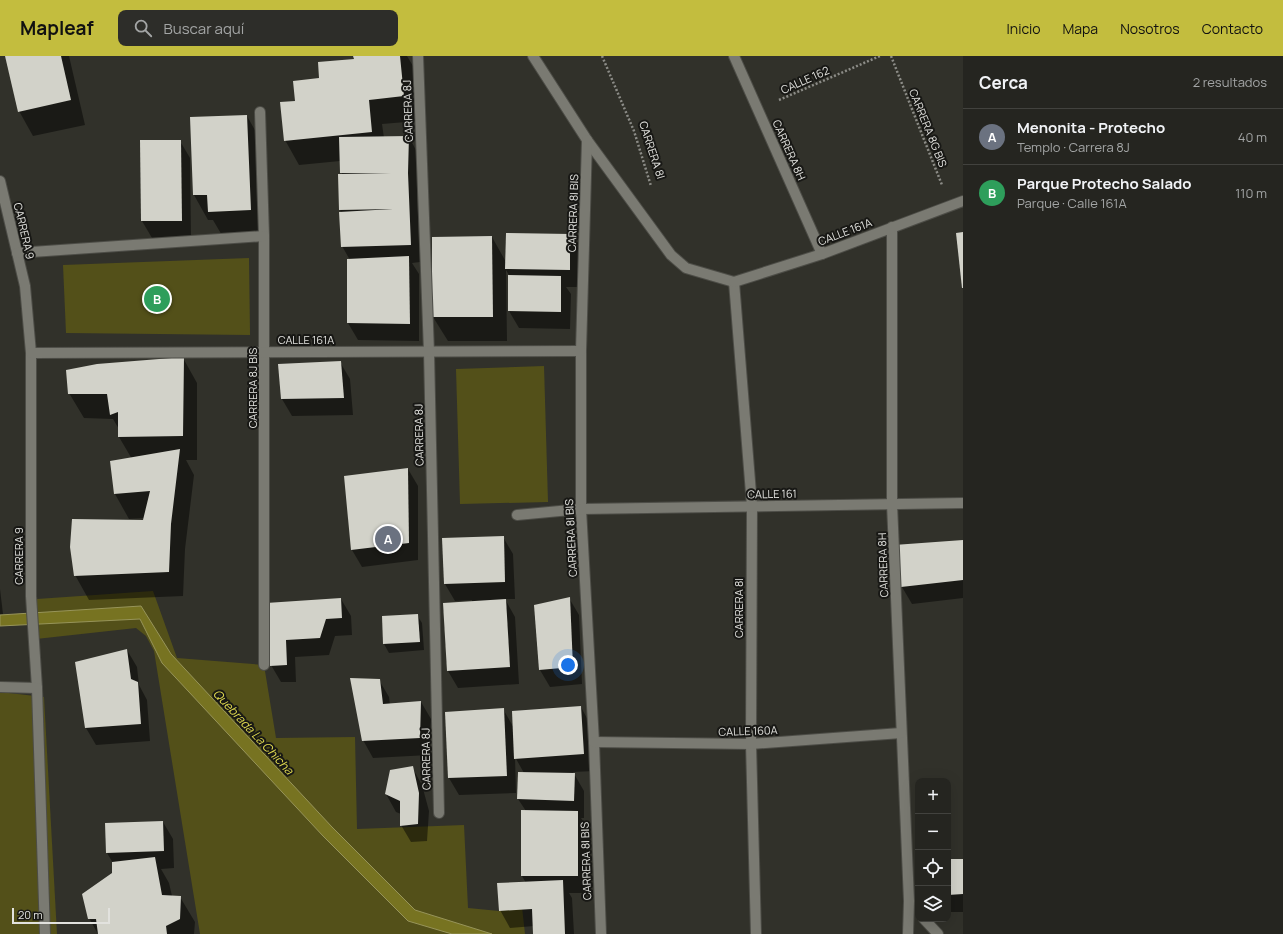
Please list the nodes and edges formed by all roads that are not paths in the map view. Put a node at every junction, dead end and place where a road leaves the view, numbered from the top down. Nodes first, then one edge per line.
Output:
1 (418, 56) edge
2 (534, 56) edge
3 (734, 56) edge
4 (260, 112) dead end
5 (587, 140) junction
6 (0, 181) edge
7 (963, 201) edge
8 (5, 221) edge
9 (892, 226) junction
10 (264, 236) junction
11 (17, 253) junction
12 (822, 254) junction
13 (734, 282) junction
14 (581, 351) junction
15 (265, 352) junction
16 (429, 352) junction
17 (31, 353) junction
18 (963, 503) edge
19 (892, 504) junction
20 (752, 506) junction
21 (580, 509) junction
22 (517, 515) dead end
23 (264, 665) dead end
24 (0, 687) edge
25 (36, 688) junction
26 (901, 733) junction
27 (594, 742) junction
28 (751, 744) junction
29 (439, 813) dead end
30 (909, 901) junction
31 (915, 908) edge
32 (927, 922) edge
33 (45, 934) edge
34 (601, 934) edge
35 (756, 934) edge
36 (908, 934) edge
37 (938, 934) edge

1 - 16 street, CARRERA 8J
2 - 5 street
3 - 12 street, CARRERA 8H
4 - 10 street, CARRERA 8J BIS
5 - 13 street
5 - 14 street, CARRERA 8I BIS
6 - 8 street, CARRERA 9
7 - 9 street, CALLE 161A
8 - 11 street, CARRERA 9
9 - 12 street, CALLE 161A
9 - 19 street, CARRERA 8H
10 - 11 street
10 - 15 street, CARRERA 8J BIS
11 - 17 street, CARRERA 9
12 - 13 street, CALLE 161A
13 - 20 street, CARRERA 8I
14 - 16 street, CALLE 161A
14 - 21 street, CARRERA 8I BIS
15 - 16 street, CALLE 161A
15 - 17 street, CALLE 161A
15 - 23 street, CARRERA 8J BIS
16 - 29 street, CARRERA 8J
17 - 25 street, CARRERA 9
18 - 19 street, CALLE 161
19 - 20 street, CALLE 161
19 - 26 street, CARRERA 8H
20 - 21 street, CALLE 161
20 - 28 street, CARRERA 8I
21 - 22 street, CALLE 161
21 - 27 street, CARRERA 8I BIS
24 - 25 street
25 - 33 street, CARRERA 9
26 - 28 street, CALLE 160A
26 - 30 street, CARRERA 8H
27 - 28 street, CALLE 160A
27 - 34 street, CARRERA 8I BIS
28 - 35 street, CARRERA 8I
30 - 31 street
30 - 36 street, CARRERA 8H
32 - 37 street

